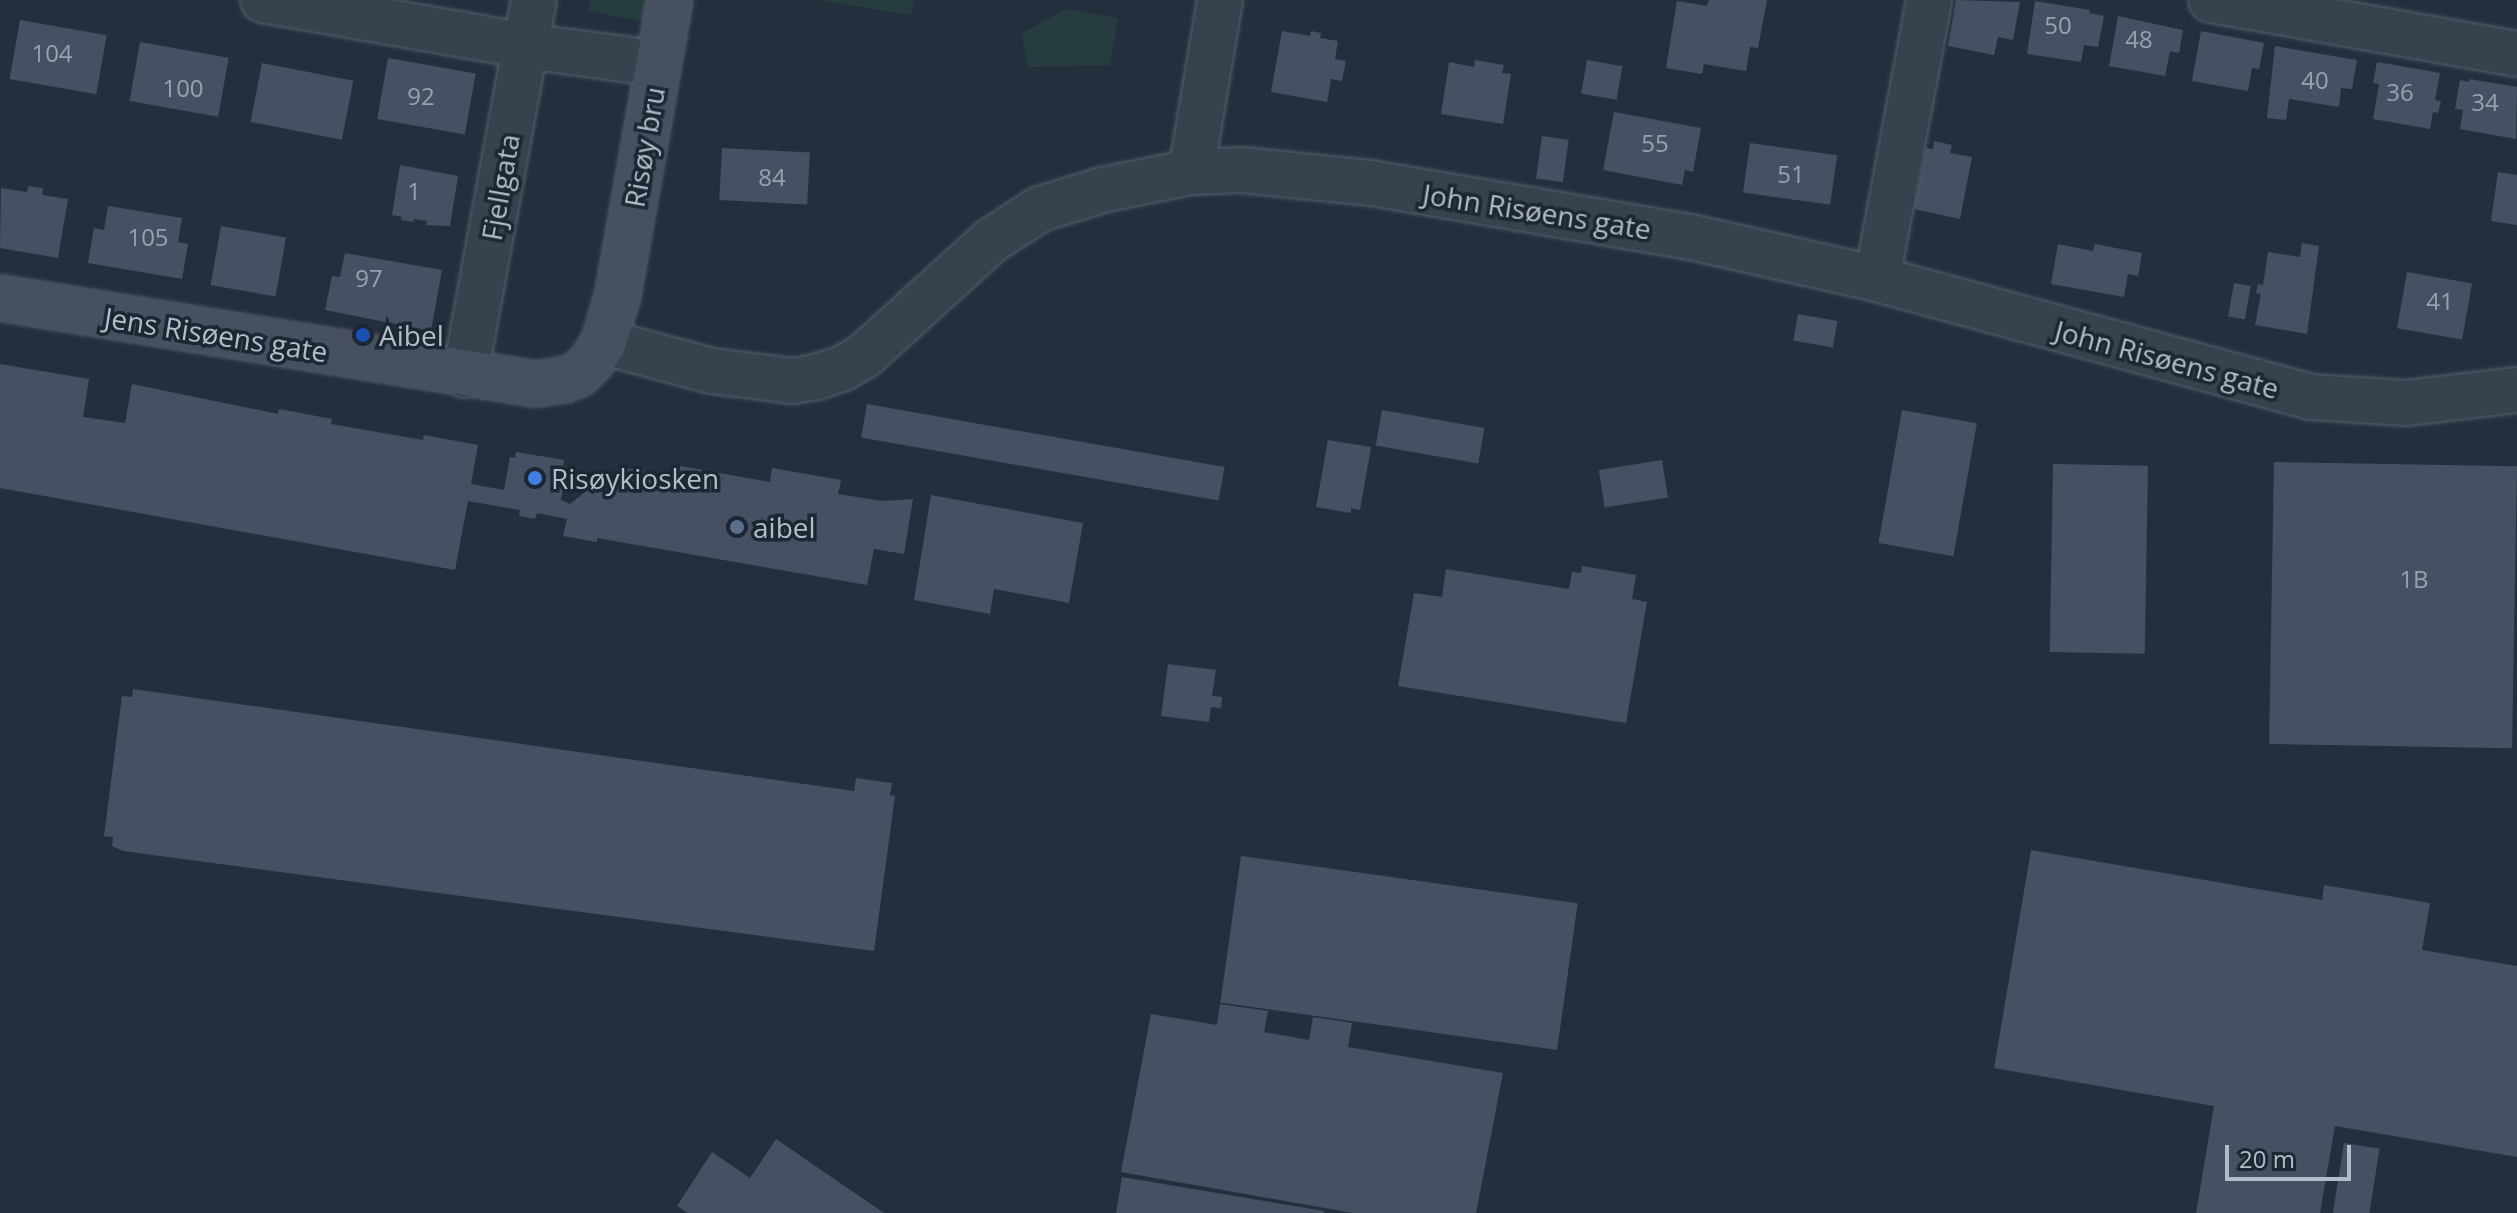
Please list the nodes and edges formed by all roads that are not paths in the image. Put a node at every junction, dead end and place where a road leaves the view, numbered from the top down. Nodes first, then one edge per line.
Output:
1 (263, 0) edge
2 (534, 0) edge
3 (670, 0) edge
4 (1220, 0) edge
5 (1929, 0) edge
6 (2211, 0) edge
7 (526, 46) junction
8 (2517, 54) edge
9 (639, 61) dead end
10 (1191, 172) junction
11 (1877, 279) junction
12 (618, 294) joint
13 (0, 298) edge
14 (604, 342) junction
15 (465, 375) junction
16 (2517, 390) edge

1 - 7 street
2 - 7 street, Fjellgata
3 - 12 main road, Risøy bru
4 - 10 street
5 - 11 street
6 - 8 street
7 - 9 street
7 - 15 street, Fjellgata
10 - 11 street, John Risøens gate
10 - 14 street, John Risøens gate
11 - 16 street, John Risøens gate
12 - 14 main road, Jens Risøens gate
13 - 15 main road, Jens Risøens gate
14 - 15 main road, Jens Risøens gate

